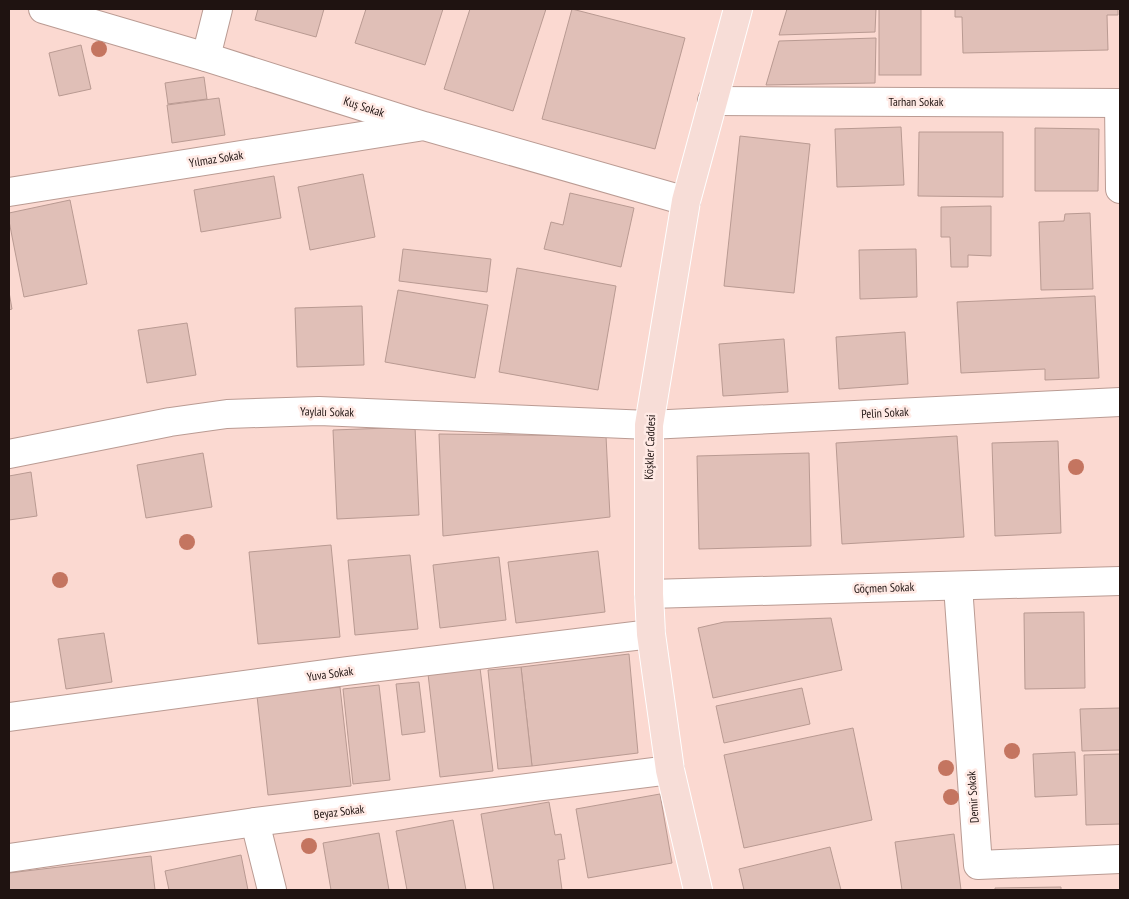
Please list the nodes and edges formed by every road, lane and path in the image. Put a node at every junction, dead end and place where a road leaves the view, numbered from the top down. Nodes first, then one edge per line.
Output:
1 (43, 9) edge
2 (218, 9) edge
3 (738, 9) edge
4 (206, 56) junction
5 (712, 101) junction
6 (1120, 103) edge
7 (424, 126) junction
8 (1120, 189) edge
9 (9, 192) edge
10 (686, 201) junction
11 (1120, 402) edge
12 (649, 425) junction
13 (9, 454) edge
14 (1120, 581) edge
15 (958, 586) junction
16 (649, 594) junction
17 (651, 634) junction
18 (9, 717) edge
19 (670, 770) junction
20 (255, 822) junction
21 (9, 858) edge
22 (1120, 859) edge
23 (272, 890) edge
24 (698, 890) edge

1 - 4 street, Kuş Sokak
2 - 4 street
3 - 5 main road, Köşkler Caddesi
4 - 7 street, Kuş Sokak
5 - 6 street, Tarhan Sokak
5 - 10 main road, Köşkler Caddesi
6 - 8 street
7 - 9 street, Yılmaz Sokak
7 - 10 street, Kuş Sokak
10 - 12 main road, Köşkler Caddesi
11 - 12 street, Pelin Sokak
12 - 13 street, Yaylalı Sokak
12 - 16 main road, Köşkler Caddesi
14 - 15 street, Göçmen Sokak
15 - 16 street, Göçmen Sokak
15 - 22 street, Demir Sokak
16 - 17 main road, Köşkler Caddesi
17 - 18 street, Yuva Sokak
17 - 19 main road, Köşkler Caddesi
19 - 20 street, Beyaz Sokak
19 - 24 main road, Köşkler Caddesi
20 - 21 street, Beyaz Sokak
20 - 23 street

